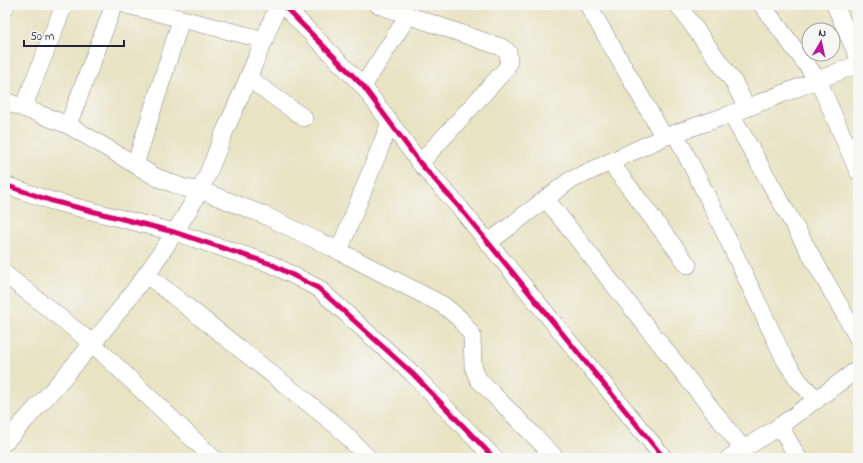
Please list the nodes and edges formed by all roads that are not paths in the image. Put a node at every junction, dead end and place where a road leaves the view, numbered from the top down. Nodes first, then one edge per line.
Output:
1 (6, 5) edge
2 (64, 5) edge
3 (114, 5) edge
4 (127, 5) edge
5 (278, 5) edge
6 (283, 5) edge
7 (378, 5) edge
8 (588, 5) edge
9 (678, 5) edge
10 (762, 5) edge
11 (835, 5) edge
12 (5, 8) edge
13 (403, 11) edge
14 (181, 20) junction
15 (264, 40) junction
16 (858, 57) edge
17 (858, 64) edge
18 (248, 78) junction
19 (818, 80) junction
20 (363, 86) junction
21 (5, 101) edge
22 (23, 108) junction
23 (748, 108) junction
24 (731, 114) junction
25 (304, 118) dead end
26 (390, 123) junction
27 (68, 125) junction
28 (670, 135) junction
29 (610, 162) junction
30 (420, 163) junction
31 (135, 164) junction
32 (858, 171) edge
33 (5, 185) edge
34 (200, 190) junction
35 (546, 198) junction
36 (174, 232) junction
37 (488, 243) junction
38 (339, 252) junction
39 (688, 265) dead end
40 (146, 274) junction
41 (6, 277) edge
42 (858, 338) edge
43 (92, 342) junction
44 (856, 376) edge
45 (817, 400) junction
46 (780, 426) junction
47 (5, 442) edge
48 (744, 450) junction
49 (213, 458) edge
50 (368, 458) edge
51 (494, 458) edge
52 (556, 458) edge
53 (664, 458) edge
54 (729, 458) edge
55 (798, 458) edge

1 - 12 street
2 - 22 street
3 - 27 street
4 - 14 street
5 - 15 street
6 - 20 street
7 - 13 street
8 - 28 street
9 - 23 street
10 - 19 street
11 - 16 street
13 - 20 street
13 - 30 street
14 - 15 street
14 - 31 street
15 - 18 street
17 - 19 street
18 - 25 street
18 - 34 street
19 - 23 street
19 - 32 street
20 - 26 street
21 - 22 street
22 - 27 street
23 - 24 street
24 - 28 street
24 - 42 street
26 - 30 street
26 - 38 street
27 - 31 street
28 - 29 street
28 - 45 street
29 - 35 street
29 - 39 street
30 - 37 street
31 - 34 street
33 - 36 street
34 - 36 street
34 - 38 street
35 - 37 street
35 - 48 street
36 - 40 street
36 - 51 street
37 - 53 street
38 - 52 street
40 - 43 street
40 - 50 street
41 - 43 street
43 - 47 street
43 - 49 street
44 - 45 street
45 - 46 street
46 - 48 street
46 - 55 street
48 - 54 street

